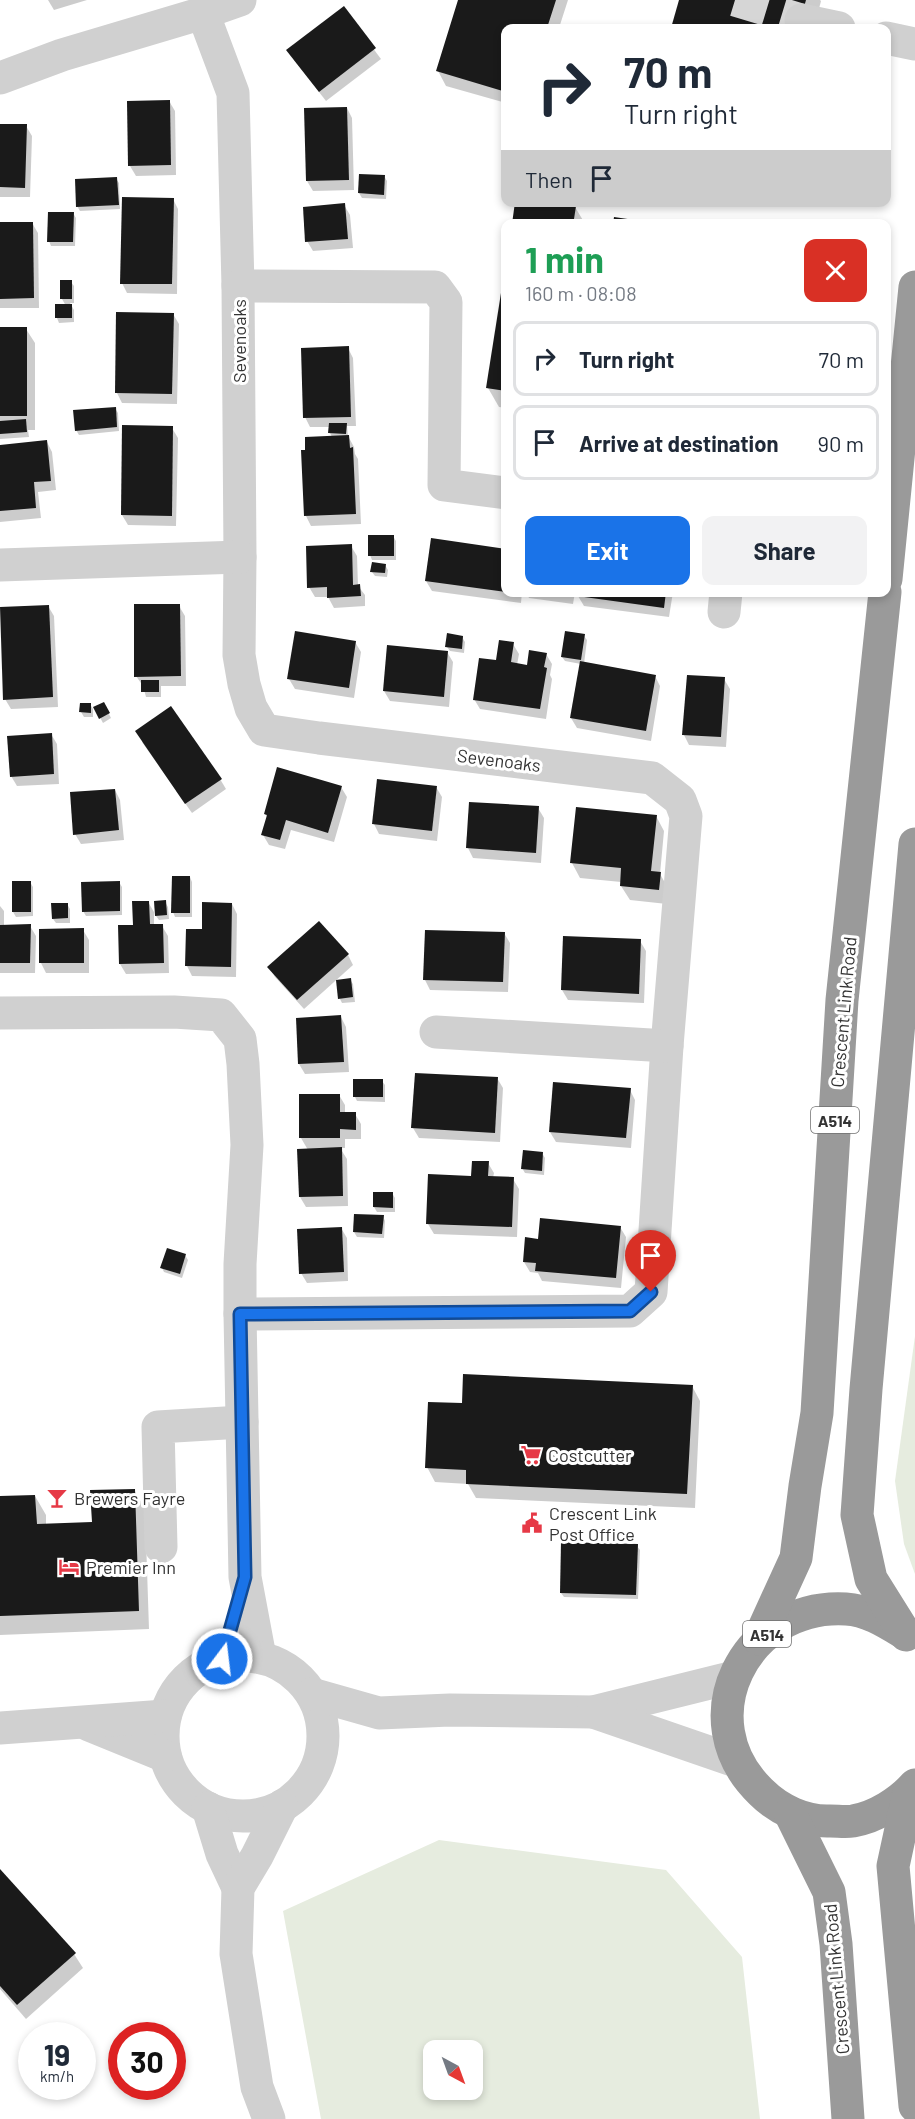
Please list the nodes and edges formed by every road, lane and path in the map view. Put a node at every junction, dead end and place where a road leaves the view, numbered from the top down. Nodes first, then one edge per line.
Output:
1 (240, 0) edge
2 (204, 14) junction
3 (801, 20) tunnel mouth
4 (820, 24) edge
5 (891, 39) edge
6 (915, 44) edge
7 (0, 78) edge
8 (238, 286) junction
9 (915, 287) edge
10 (501, 493) edge
11 (891, 529) edge
12 (240, 557) junction
13 (0, 565) edge
14 (884, 597) edge
15 (915, 843) edge
16 (0, 1013) edge
17 (436, 1032) dead end
18 (667, 1046) junction
19 (240, 1314) junction
20 (242, 1422) junction
21 (161, 1548) dead end
22 (245, 1577) junction
23 (759, 1640) junction
24 (910, 1640) edge
25 (260, 1658) junction
26 (222, 1659) junction
27 (734, 1677) junction
28 (312, 1694) junction
29 (594, 1712) junction
30 (379, 1713) junction
31 (165, 1716) junction
32 (84, 1723) junction
33 (0, 1728) edge
34 (323, 1740) junction
35 (165, 1756) junction
36 (738, 1762) junction
37 (912, 1788) edge
38 (282, 1806) junction
39 (208, 1808) junction
40 (790, 1813) junction
41 (238, 1888) junction
42 (915, 2106) edge
43 (269, 2119) edge
44 (848, 2119) edge

1 - 2 street
2 - 7 street
2 - 8 street, Sevenoaks
3 - 4 street
5 - 6 street
8 - 10 street, Sevenoaks
8 - 12 street, Sevenoaks
9 - 11 highway
12 - 13 street
12 - 18 street, Sevenoaks
14 - 23 highway, Crescent Link Road / A514
15 - 24 highway, A514
16 - 19 street
17 - 18 street
18 - 19 street, Sevenoaks
19 - 20 street
20 - 21 street
20 - 22 street
22 - 25 street
22 - 26 street
23 - 24 highway, A514
23 - 27 highway, A514
25 - 26 street
25 - 28 street
26 - 31 street
27 - 29 street
27 - 36 highway, A514
28 - 30 street
28 - 34 street
29 - 30 street
29 - 36 street
30 - 34 street
31 - 32 street
31 - 35 street
32 - 33 street
32 - 35 street
34 - 38 street
35 - 39 street
36 - 40 highway, A514
37 - 40 highway, A514
37 - 42 highway, A514
38 - 39 street
38 - 41 street
39 - 41 street
40 - 44 highway, Crescent Link Road / A514
41 - 43 street

